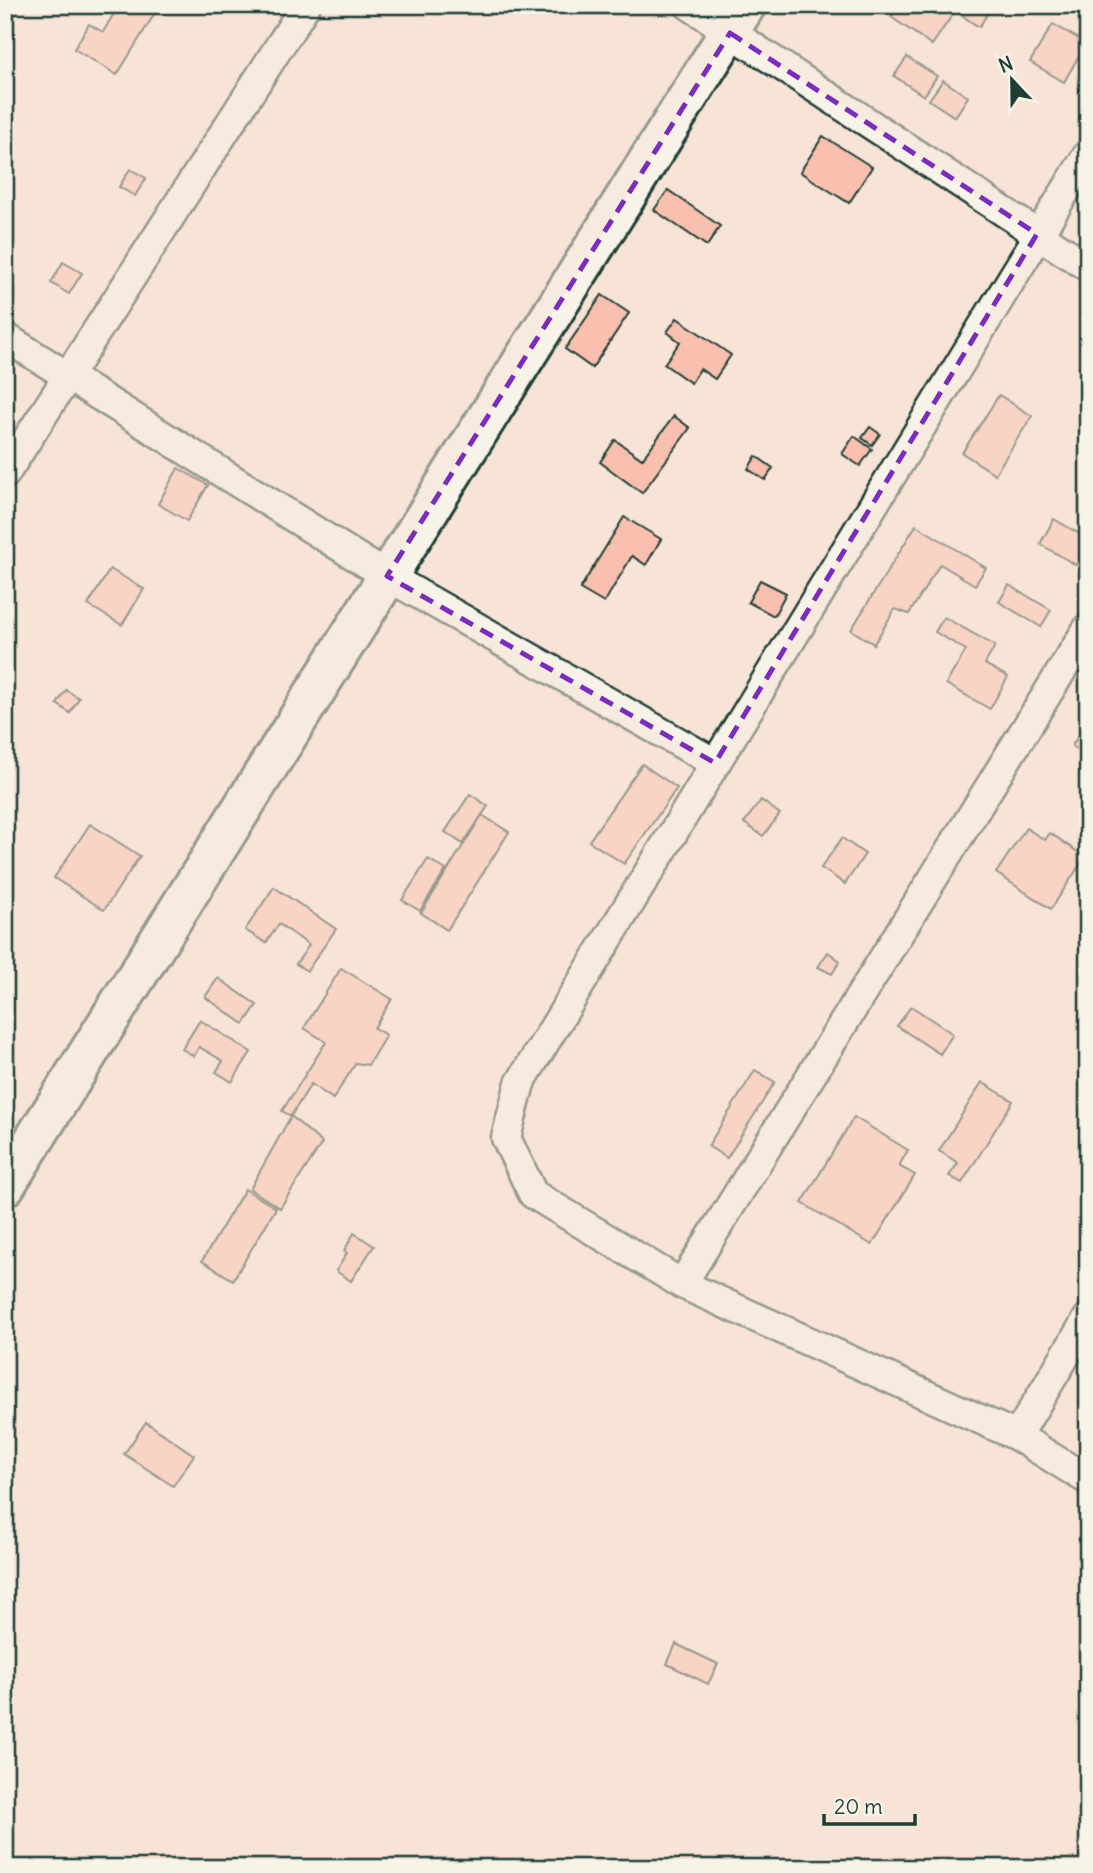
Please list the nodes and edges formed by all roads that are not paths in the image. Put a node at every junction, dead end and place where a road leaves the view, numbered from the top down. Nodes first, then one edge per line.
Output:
1 (306, 5) edge
2 (689, 5) edge
3 (738, 19) edge
4 (1088, 154) edge
5 (1038, 234) junction
6 (1088, 267) edge
7 (5, 337) edge
8 (67, 377) junction
9 (5, 474) edge
10 (387, 576) junction
11 (1088, 628) edge
12 (715, 763) junction
13 (5, 1185) edge
14 (682, 1284) junction
15 (1088, 1318) edge
16 (1017, 1436) junction
17 (1088, 1480) edge

1 - 8 street
2 - 3 street
3 - 5 street
3 - 10 street
4 - 5 street
5 - 6 street
5 - 12 street
7 - 8 street
8 - 9 street
8 - 10 street
10 - 12 street
10 - 13 street
11 - 14 street
12 - 14 street
14 - 16 street
15 - 16 street
16 - 17 street

